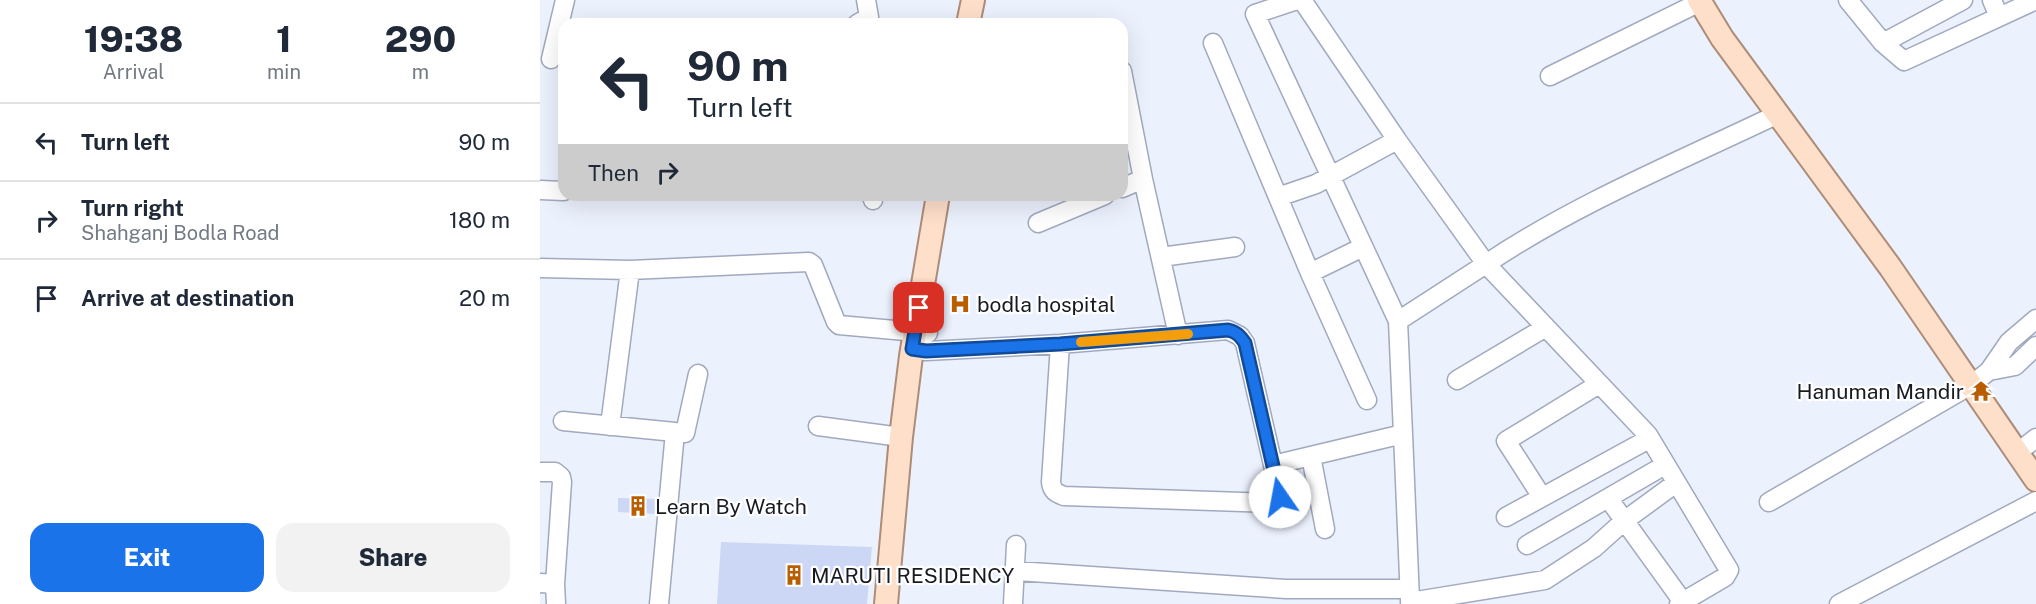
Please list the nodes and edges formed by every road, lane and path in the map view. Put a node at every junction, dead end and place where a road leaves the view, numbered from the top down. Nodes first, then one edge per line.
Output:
1 (565, 0) edge
2 (866, 0) edge
3 (973, 0) edge
4 (988, 0) edge
5 (1848, 0) edge
6 (1963, 0) edge
7 (1992, 0) edge
8 (2036, 0) edge
9 (1700, 1) edge
10 (1304, 2) edge
11 (1999, 17) junction
12 (561, 18) edge
13 (866, 18) edge
14 (969, 18) edge
15 (984, 18) edge
16 (558, 32) edge
17 (1213, 43) dead end
18 (1883, 43) junction
19 (552, 59) edge
20 (1550, 76) dead end
21 (1128, 102) edge
22 (1778, 114) junction
23 (1397, 140) junction
24 (1330, 176) junction
25 (1143, 179) junction
26 (1128, 185) edge
27 (540, 190) edge
28 (558, 191) edge
29 (1278, 197) junction
30 (937, 201) edge
31 (948, 201) edge
32 (1091, 201) edge
33 (1038, 223) dead end
34 (1235, 247) dead end
35 (1363, 247) junction
36 (1161, 257) junction
37 (1486, 264) junction
38 (540, 268) edge
39 (630, 270) junction
40 (1310, 273) junction
41 (2036, 319) edge
42 (1398, 321) junction
43 (1546, 327) junction
44 (1178, 335) junction
45 (920, 341) junction
46 (1060, 344) junction
47 (2036, 346) edge
48 (698, 374) dead end
49 (1980, 378) junction
50 (1457, 380) dead end
51 (1599, 384) junction
52 (1367, 400) dead end
53 (563, 421) dead end
54 (610, 426) junction
55 (818, 426) dead end
56 (675, 432) junction
57 (1402, 434) junction
58 (1648, 435) junction
59 (901, 437) junction
60 (2036, 438) edge
61 (2018, 452) junction
62 (1311, 456) junction
63 (1273, 465) junction
64 (1665, 465) junction
65 (904, 468) junction
66 (540, 472) edge
67 (2036, 480) edge
68 (1676, 483) junction
69 (1542, 497) junction
70 (1608, 498) junction
71 (2036, 501) edge
72 (1769, 502) dead end
73 (1506, 517) dead end
74 (1624, 521) junction
75 (1325, 529) dead end
76 (1016, 545) dead end
77 (1527, 545) dead end
78 (1016, 571) junction
79 (547, 584) edge
80 (1410, 599) edge
81 (1681, 603) edge
82 (556, 604) edge
83 (659, 604) edge
84 (886, 604) edge
85 (899, 604) edge
86 (1013, 604) edge
87 (1840, 604) edge

1 - 12 street
2 - 13 street
3 - 14 main road
4 - 15 main road
5 - 18 street
6 - 18 street
7 - 11 street
8 - 11 street
9 - 20 street
9 - 22 main road
10 - 23 street
10 - 24 street
11 - 18 street
16 - 19 street
17 - 29 street
21 - 25 street
22 - 37 street
22 - 49 main road
23 - 24 street
23 - 37 street
24 - 29 street
24 - 35 street
25 - 26 street
25 - 36 street
27 - 28 street
29 - 40 street
30 - 45 main road
31 - 45 main road
32 - 33 street
34 - 36 street
35 - 40 street
35 - 42 street
36 - 44 street
37 - 42 street
37 - 43 street
38 - 39 street
39 - 45 street
39 - 54 street
40 - 52 street
41 - 49 street
42 - 57 street
43 - 50 street
43 - 51 street
44 - 46 street
44 - 63 street
45 - 46 street
45 - 59 main road
45 - 65 main road
46 - 63 street
47 - 49 street
48 - 56 street
49 - 61 main road
49 - 72 street
51 - 58 street
51 - 69 street
53 - 54 street
54 - 56 street
55 - 59 street
56 - 83 street
57 - 62 street
57 - 80 street
58 - 64 street
58 - 69 street
59 - 65 main road
60 - 61 street
61 - 67 main road
62 - 63 street
62 - 75 street
64 - 68 street
64 - 70 street
65 - 84 main road
65 - 85 main road
66 - 79 street
68 - 74 street
68 - 81 street
69 - 73 street
70 - 74 street
70 - 77 street
71 - 87 street
74 - 80 street
74 - 81 street
76 - 78 street
78 - 80 street
78 - 86 street
79 - 82 street

